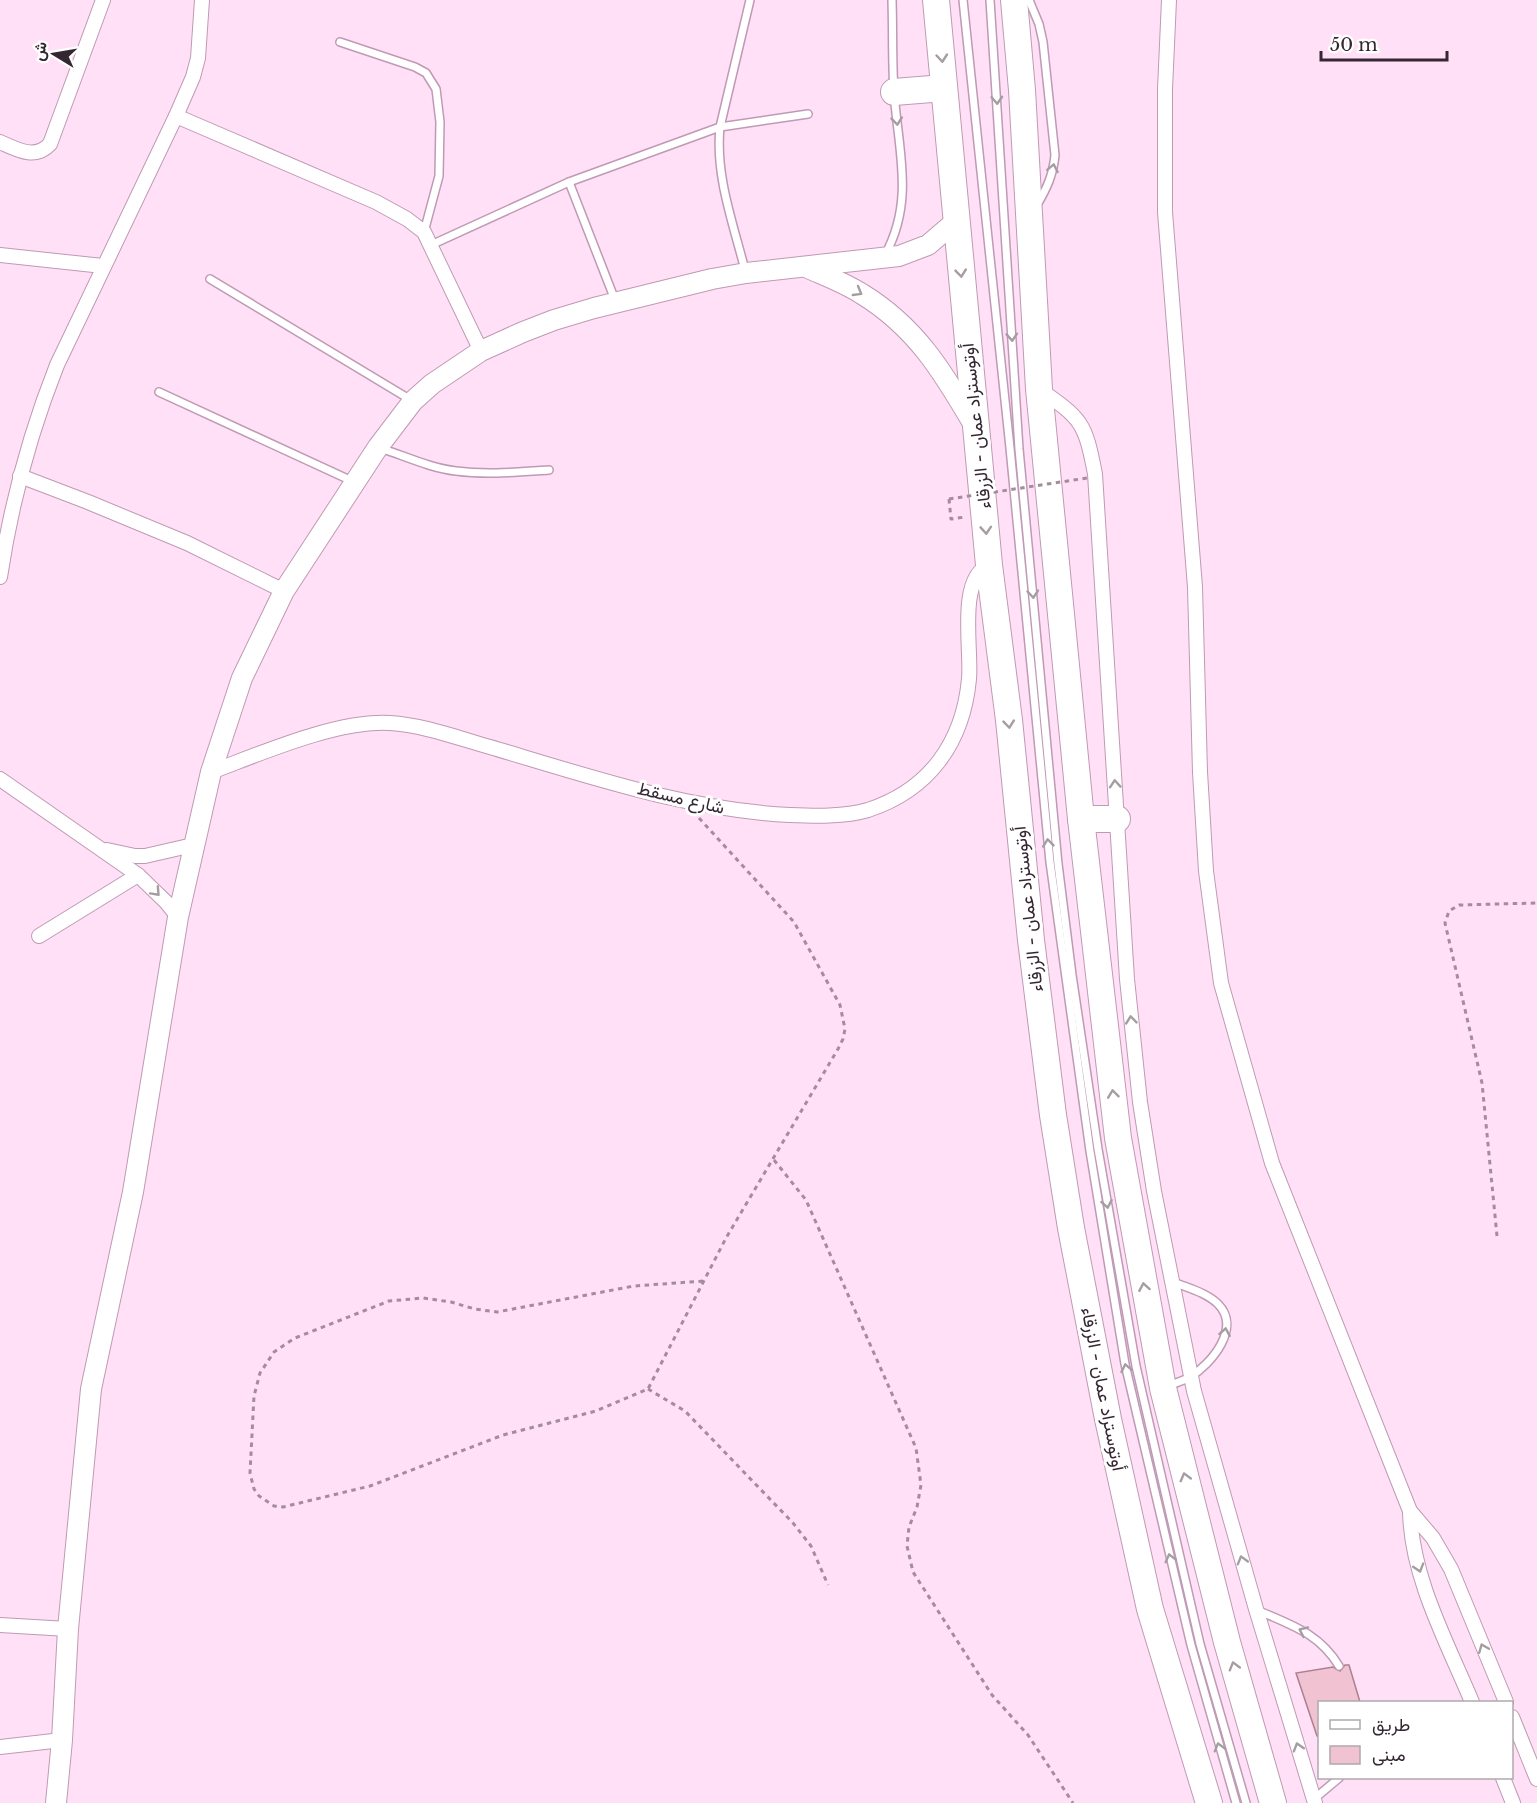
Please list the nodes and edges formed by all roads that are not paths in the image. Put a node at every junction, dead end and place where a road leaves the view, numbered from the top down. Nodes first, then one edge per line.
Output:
1 (103, 0) edge
2 (201, 0) edge
3 (750, 0) edge
4 (892, 0) edge
5 (936, 0) edge
6 (963, 0) edge
7 (990, 0) edge
8 (1014, 0) edge
9 (1029, 0) edge
10 (1169, 0) edge
11 (340, 42) dead end
12 (944, 88) junction
13 (894, 92) junction
14 (808, 114) dead end
15 (176, 116) junction
16 (720, 127) junction
17 (0, 142) edge
18 (569, 182) junction
19 (1028, 220) junction
20 (956, 221) junction
21 (424, 232) junction
22 (431, 245) junction
23 (0, 255) edge
24 (883, 258) junction
25 (104, 266) junction
26 (806, 267) junction
27 (746, 273) junction
28 (210, 279) dead end
29 (616, 303) junction
30 (481, 351) junction
31 (1039, 389) junction
32 (159, 392) dead end
33 (413, 401) junction
34 (977, 430) junction
35 (378, 447) junction
36 (549, 470) dead end
37 (20, 476) junction
38 (355, 482) junction
39 (989, 565) junction
40 (0, 577) edge
41 (284, 591) junction
42 (212, 772) junction
43 (0, 779) edge
44 (1081, 819) junction
45 (1117, 819) junction
46 (193, 844) junction
47 (97, 847) junction
48 (138, 875) junction
49 (178, 917) junction
50 (39, 936) dead end
51 (1171, 1281) junction
52 (1190, 1377) junction
53 (1163, 1388) junction
54 (1410, 1511) junction
55 (1256, 1609) junction
56 (0, 1625) edge
57 (68, 1629) junction
58 (1340, 1666) dead end
59 (1472, 1701) edge
60 (1506, 1701) edge
61 (1513, 1719) edge
62 (62, 1740) junction
63 (0, 1747) edge
64 (1338, 1779) edge
65 (1503, 1779) edge
66 (1537, 1779) edge
67 (1314, 1801) edge
68 (56, 1803) edge
69 (1209, 1803) edge
70 (1236, 1803) edge
71 (1246, 1803) edge
72 (1273, 1803) edge
73 (1513, 1803) edge

1 - 17 street
2 - 15 street
3 - 16 lane
4 - 13 lane
5 -> 12 highway, أوتوستراد عمان - الزرقاء
70 -> 6 lane
7 -> 71 lane
8 - 19 highway
19 -> 9 lane
10 - 54 street
11 - 21 lane
12 - 13 highway
12 - 20 highway, أوتوستراد عمان - الزرقاء
13 -> 24 lane
14 - 16 lane
15 - 21 street
15 - 25 street
16 - 18 lane
16 - 27 lane
18 - 22 lane
18 - 29 lane
19 - 31 highway
20 - 24 street
20 -> 34 highway, أوتوستراد عمان - الزرقاء
21 - 22 street
22 - 30 street
23 - 25 street
24 - 26 street
25 - 37 street
26 - 27 street
26 -> 34 street
27 - 29 street
28 - 33 lane
29 - 30 street
30 - 33 street
31 - 44 highway
45 -> 31 street
32 - 38 lane
33 - 35 street
34 -> 39 highway, أوتوستراد عمان - الزرقاء
35 - 36 lane
35 - 38 street
37 - 40 street
37 - 41 street
38 - 41 street
39 - 42 street, شارع مسقط
39 -> 69 highway, أوتوستراد عمان - الزرقاء
41 - 42 street
42 - 46 street
43 - 47 street
44 - 45 highway
53 -> 44 highway
51 -> 45 street
46 - 47 street
46 - 49 street
47 - 48 street
48 -> 49 street
48 - 50 street
49 - 57 street
51 - 52 street
52 -> 51 lane
52 - 53 lane
55 -> 52 street
72 -> 53 highway
54 -> 59 street
60 -> 54 street
58 -> 55 lane
67 -> 55 street
56 - 57 street
57 - 62 street
61 - 66 street
62 - 63 street
62 - 68 street
64 - 67 lane
65 - 73 street

